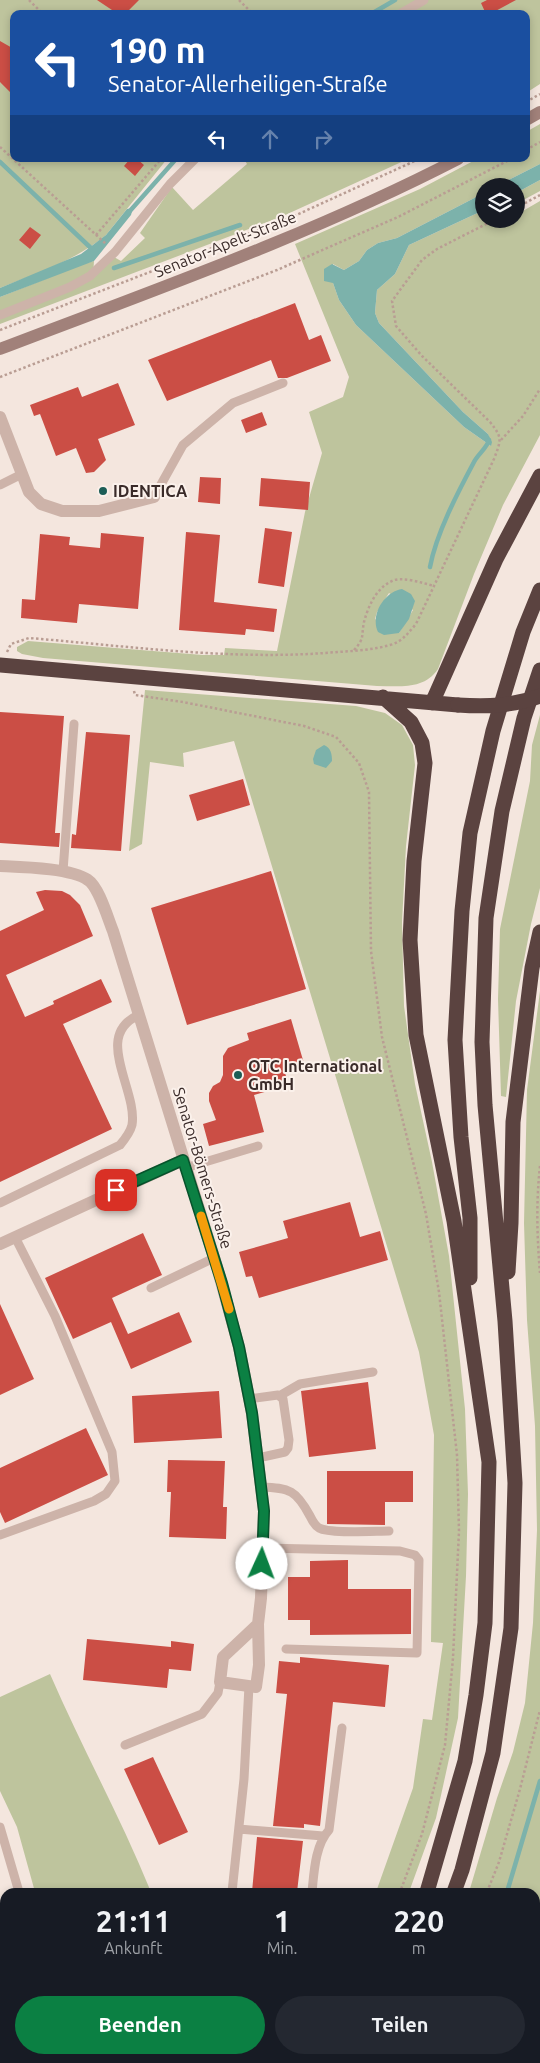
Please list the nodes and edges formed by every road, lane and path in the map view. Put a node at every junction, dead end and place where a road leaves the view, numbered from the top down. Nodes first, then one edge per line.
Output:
1 (29, 0) edge
2 (239, 0) edge
3 (424, 0) edge
4 (39, 10) edge
5 (249, 10) edge
6 (407, 10) edge
7 (0, 147) edge
8 (10, 156) edge
9 (16, 162) edge
10 (158, 162) edge
11 (192, 162) edge
12 (411, 162) edge
13 (452, 162) edge
14 (505, 162) edge
15 (540, 195) edge
16 (525, 203) edge
17 (478, 228) edge
18 (96, 235) junction
19 (108, 245) dead end
20 (0, 315) edge
21 (0, 330) edge
22 (0, 349) edge
23 (0, 377) edge
24 (283, 383) dead end
25 (540, 389) edge
26 (0, 417) edge
27 (501, 440) junction
28 (22, 474) junction
29 (540, 476) edge
30 (0, 485) edge
31 (154, 497) joint
32 (434, 586) junction
33 (540, 590) edge
34 (354, 651) junction
35 (3, 666) edge
36 (540, 670) edge
37 (132, 677) junction
38 (540, 696) edge
39 (384, 698) junction
40 (432, 703) junction
41 (74, 724) dead end
42 (0, 866) edge
43 (64, 871) junction
44 (540, 932) edge
45 (139, 1015) junction
46 (258, 1146) dead end
47 (184, 1164) junction
48 (540, 1166) edge
49 (0, 1203) edge
50 (15, 1237) junction
51 (0, 1244) edge
52 (214, 1258) junction
53 (540, 1273) edge
54 (151, 1288) dead end
55 (505, 1321) junction
56 (471, 1329) junction
57 (373, 1372) dead end
58 (281, 1395) junction
59 (249, 1399) junction
60 (258, 1458) junction
61 (261, 1487) junction
62 (389, 1532) dead end
63 (0, 1535) edge
64 (263, 1548) junction
65 (258, 1624) junction
66 (286, 1649) dead end
67 (220, 1682) junction
68 (250, 1686) junction
69 (540, 1710) edge
70 (342, 1728) dead end
71 (126, 1745) dead end
72 (0, 1827) edge
73 (238, 1830) junction
74 (323, 1836) junction
75 (18, 1888) edge
76 (232, 1888) edge
77 (313, 1888) edge
78 (402, 1888) edge
79 (428, 1888) edge
80 (455, 1888) edge
81 (489, 1888) edge

1 - 4 path
2 - 5 path
3 - 6 lane
7 - 8 path
9 - 18 path
10 - 18 path
11 - 20 lane
12 - 21 path
13 - 22 street, Senator-Apelt-Straße
14 - 23 path
15 - 16 path
17 - 27 path
18 - 19 path
24 - 31 lane
25 - 27 path
26 - 28 street
27 - 32 path
28 - 30 lane
28 - 31 street
29 - 40 highway
32 - 34 path
32 - 34 path
33 - 56 highway
34 - 35 path
35 - 37 highway
36 - 55 highway
37 - 39 highway
37 - 78 path
38 - 40 highway, bridge
39 - 40 highway
39 - 56 highway
41 - 43 lane
42 - 43 street, Senator-Bömers-Straße
43 - 45 street, Senator-Bömers-Straße
44 - 55 highway
45 - 47 street, Senator-Bömers-Straße
45 - 49 lane
46 - 47 lane
47 - 50 street
47 - 52 street, Senator-Bömers-Straße
48 - 53 path
50 - 51 street
50 - 63 lane
52 - 54 lane
52 - 59 street, Senator-Bömers-Straße
55 - 80 highway
56 - 79 highway
57 - 58 lane
58 - 59 lane
58 - 60 lane
59 - 60 street, Senator-Bömers-Straße
60 - 61 street, Senator-Bömers-Straße
61 - 62 lane
61 - 64 street, Senator-Bömers-Straße
64 - 65 street, Senator-Bömers-Straße
64 - 66 lane
65 - 67 street
65 - 68 street, Senator-Bömers-Straße
67 - 68 street
67 - 71 lane
68 - 73 lane
69 - 81 path
70 - 74 lane
72 - 75 lane
73 - 74 lane
73 - 76 lane
74 - 77 lane

